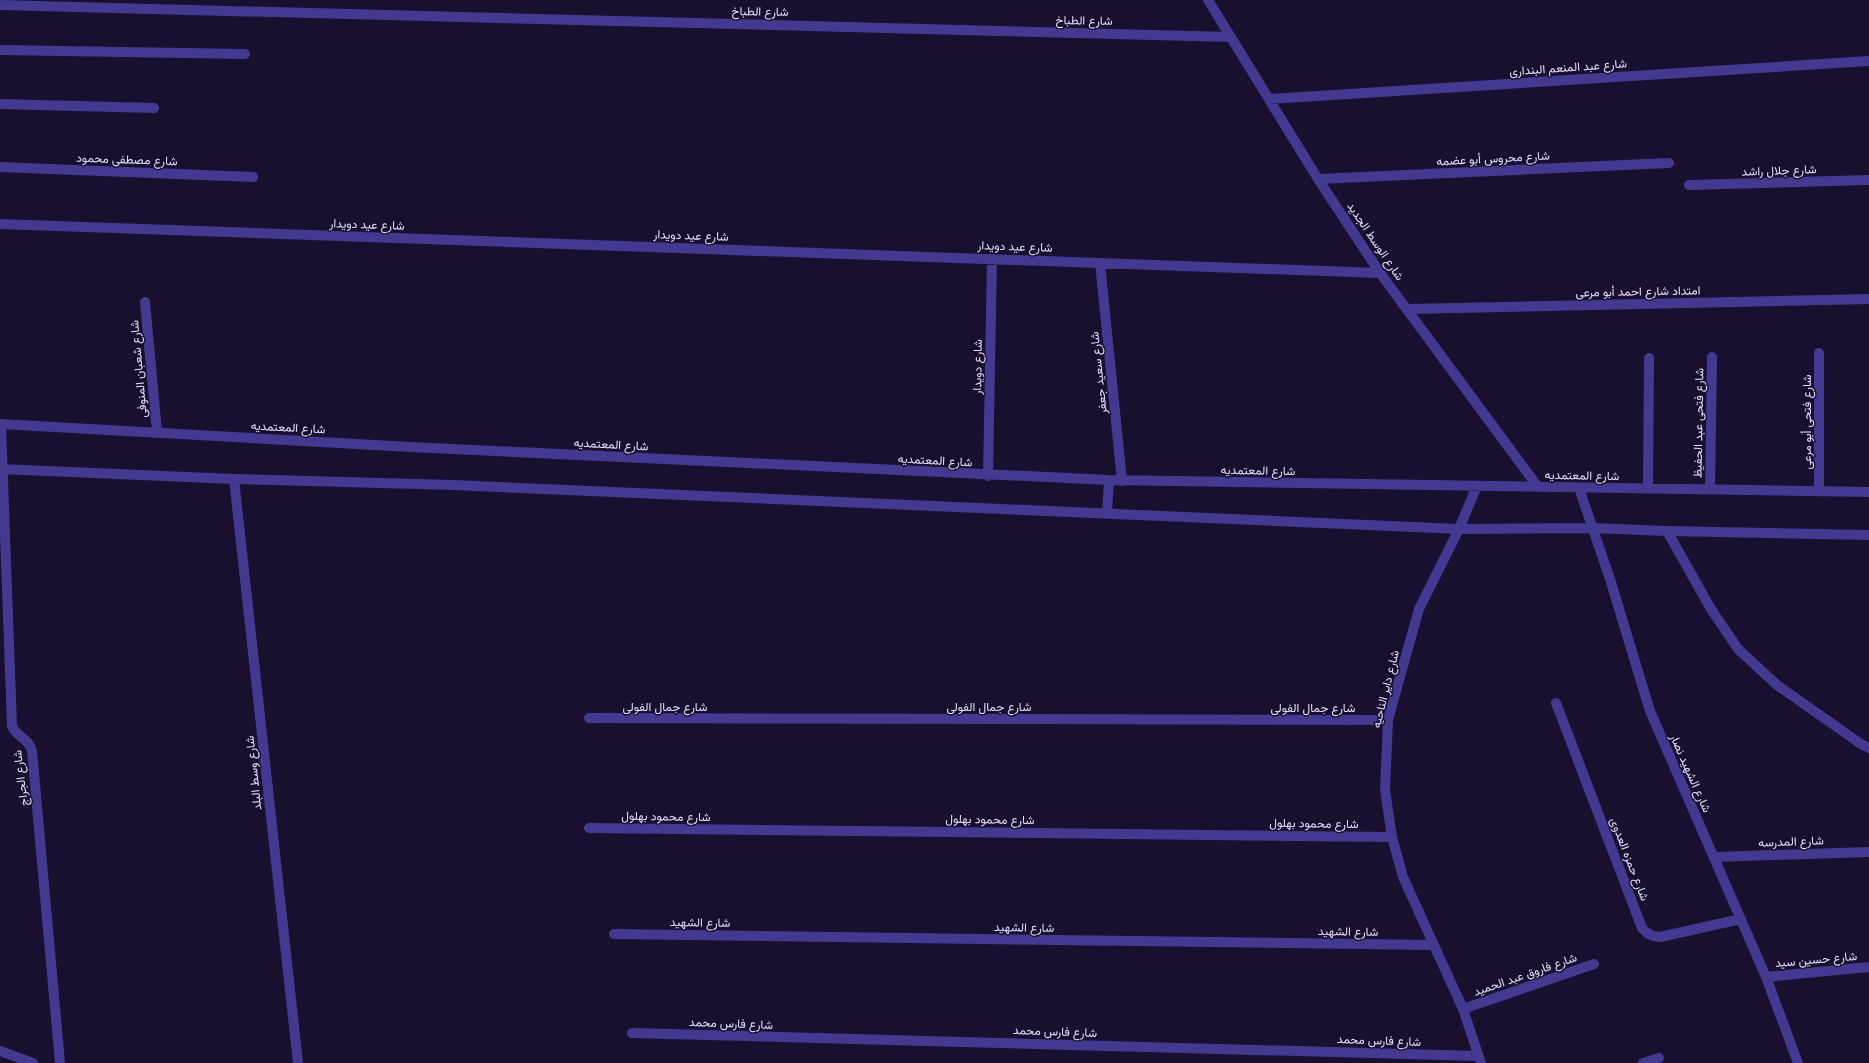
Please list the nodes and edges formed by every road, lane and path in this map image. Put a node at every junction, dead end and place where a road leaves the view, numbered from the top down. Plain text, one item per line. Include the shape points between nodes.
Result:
1 (1208, 0) edge
2 (0, 5) edge
3 (1231, 37) junction
4 (0, 50) edge
5 (244, 54) dead end
6 (1869, 61) edge
7 (1269, 99) junction
8 (0, 104) edge
9 (154, 108) dead end
10 (1668, 163) dead end
11 (0, 167) edge
12 (253, 177) dead end
13 (1318, 179) junction
14 (1869, 180) edge
15 (1689, 185) dead end
16 (0, 224) edge
17 (992, 258) junction
18 (1100, 263) junction
19 (1380, 273) junction
20 (1869, 299) edge
21 (145, 302) dead end
22 (1408, 309) junction
23 (1819, 353) dead end
24 (1712, 357) dead end
25 (1649, 358) dead end
26 (0, 424) edge
27 (157, 432) junction
28 (2, 469) edge
29 (988, 476) junction
30 (234, 479) junction
31 (1109, 480) junction
32 (1122, 481) junction
33 (1478, 486) junction
34 (1538, 487) junction
35 (1579, 488) junction
36 (1648, 489) junction
37 (1710, 489) junction
38 (1818, 491) junction
39 (1869, 492) edge
40 (1107, 513) junction
41 (1593, 528) junction
42 (1459, 529) junction
43 (1667, 531) junction
44 (1869, 535) edge
45 (1556, 703) dead end
46 (589, 718) dead end
47 (1388, 720) junction
48 (1869, 748) edge
49 (589, 828) dead end
50 (1392, 837) junction
51 (1869, 852) edge
52 (1714, 857) junction
53 (1741, 920) junction
54 (614, 934) dead end
55 (1434, 945) junction
56 (1594, 964) dead end
57 (1869, 967) edge
58 (1766, 977) junction
59 (1463, 1009) junction
60 (632, 1033) dead end
61 (0, 1051) edge
62 (1659, 1058) dead end
63 (1479, 1059) edge
64 (32, 1063) edge
65 (60, 1063) edge
66 (298, 1063) edge
67 (1643, 1063) edge
68 (1798, 1063) edge

1 - 3 street, شارع الوسط الجديد
2 - 3 street, شارع الطباخ
3 - 7 street, شارع الوسط الجديد
4 - 5 street
6 - 7 street, شارع عبد المنعم البندارى
7 - 13 street, شارع الوسط الجديد
8 - 9 street
10 - 13 street, شارع محروس أبو عضمه
11 - 12 street, شارع مصطفى محمود
13 - 19 street, شارع الوسط الجديد
14 - 15 street, شارع جلال راشد
16 - 17 street, شارع عيد دويدار
17 - 18 street, شارع عيد دويدار
17 - 29 street, شارع دويدار
18 - 19 street, شارع عيد دويدار
18 - 32 street, شارع سعيد جعفر
19 - 22 street, شارع الوسط الجديد
20 - 22 street, امتداد شارع احمد أبو مرعى
21 - 27 street, شارع شعبان المنوفى
22 - 34 street, شارع الوسط الجديد
23 - 38 street, شارع فتحى أبو مرعى
24 - 37 street, شارع فتحى عبد الحفيظ
25 - 36 street
26 - 27 street, شارع المعتمديه
26 - 28 street, شارع الجراج
27 - 29 street, شارع المعتمديه
28 - 30 street
28 - 65 street, شارع الجراج via 12,726 16,733 29,742 32,750
29 - 31 street, شارع المعتمديه
30 - 40 street via 453,485
30 - 66 street, شارع وسط البلد
31 - 32 street, شارع المعتمديه
31 - 40 street
32 - 33 street, شارع المعتمديه
33 - 34 street, شارع المعتمديه
33 - 42 street, شارع داير الناحيه
34 - 35 street, شارع المعتمديه
35 - 36 street, شارع المعتمديه
35 - 41 street, شارع الشهيد نصار
36 - 37 street, شارع المعتمديه
37 - 38 street, شارع المعتمديه
38 - 39 street, شارع المعتمديه
40 - 42 street
41 - 42 street
41 - 43 street
41 - 52 street, شارع الشهيد نصار via 1650,711
42 - 47 street, شارع داير الناحيه via 1420,609
43 - 44 street
43 - 48 street via 1711,609 1738,649 1778,685
45 - 53 street, شارع حمزه العدوى via 1645,932 1660,937
46 - 47 street, شارع جمال الفولى
47 - 50 street, شارع داير الناحيه via 1385,790
49 - 50 street, شارع محمود بهلول
50 - 55 street, شارع داير الناحيه via 1402,877
51 - 52 street, شارع المدرسه
52 - 53 street, شارع الشهيد نصار
53 - 58 street, شارع الشهيد نصار
54 - 55 street, شارع الشهيد
55 - 59 street, شارع داير الناحيه
56 - 59 street, شارع فاروق عبد الحميد
57 - 58 street, شارع حسين سيد
58 - 68 street, شارع الشهيد نصار
59 - 63 street, شارع داير الناحيه
60 - 63 street, شارع فارس محمد
61 - 64 street
62 - 67 street

